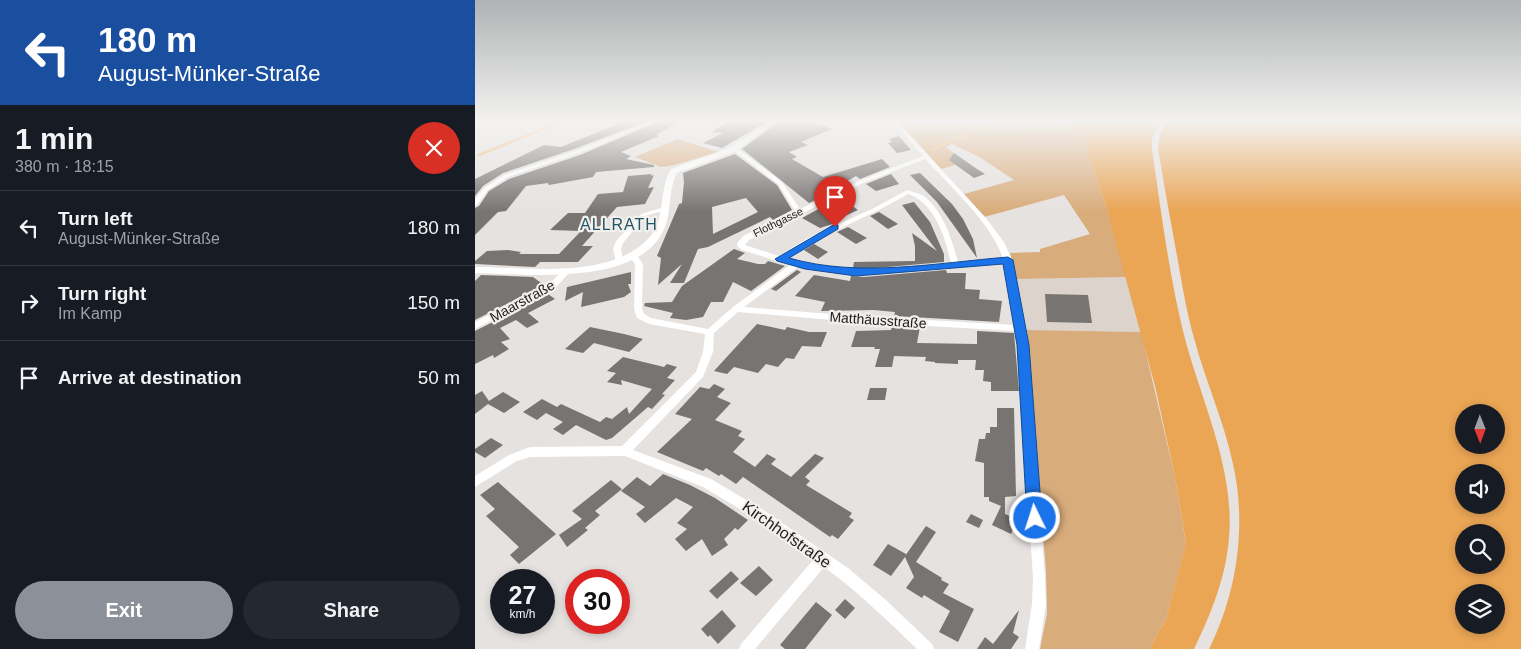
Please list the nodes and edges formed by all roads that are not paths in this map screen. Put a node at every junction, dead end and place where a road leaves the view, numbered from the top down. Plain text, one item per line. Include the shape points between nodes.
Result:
1 (578, 151) edge
2 (725, 151) edge
3 (738, 151) edge
4 (923, 151) edge
5 (927, 156) junction
6 (475, 204) edge
7 (664, 209) junction
8 (799, 212) junction
9 (632, 255) junction
10 (780, 259) junction
11 (1008, 260) junction
12 (619, 261) junction
13 (796, 264) junction
14 (955, 265) junction
15 (475, 270) edge
16 (566, 272) junction
17 (736, 308) junction
18 (475, 326) edge
19 (1021, 328) junction
20 (710, 332) junction
21 (625, 451) junction
22 (475, 482) edge
23 (823, 558) junction
24 (746, 649) edge
25 (927, 649) edge
26 (1032, 649) edge

1 - 6 street via 506,176 486,189
2 - 7 street via 672,174
3 - 8 street via 780,183
4 - 5 street
5 - 8 street, Flothgasse via 861,182
5 - 11 street via 991,228
7 - 9 street via 656,237
7 - 12 street via 643,215 619,242
8 - 10 street, Flothgasse via 741,242 743,248
9 - 12 street
9 - 20 street via 639,264 640,316 649,321
10 - 13 street, Flothgasse
10 - 14 street via 835,227 907,192 922,198 941,225 951,245
11 - 14 street, Flothgasse
11 - 19 street
12 - 16 street
13 - 14 street, Flothgasse via 856,273
13 - 17 street
15 - 16 street
16 - 18 street, Maarstraße via 552,286
17 - 19 street, Matthäusstraße via 856,319
17 - 20 street
19 - 26 street via 1040,584
20 - 21 street via 708,352 700,374
21 - 22 street via 530,452 513,458
21 - 23 street, Kirchhofstraße via 694,477 730,495
23 - 24 street
23 - 25 street, Kirchhofstraße

